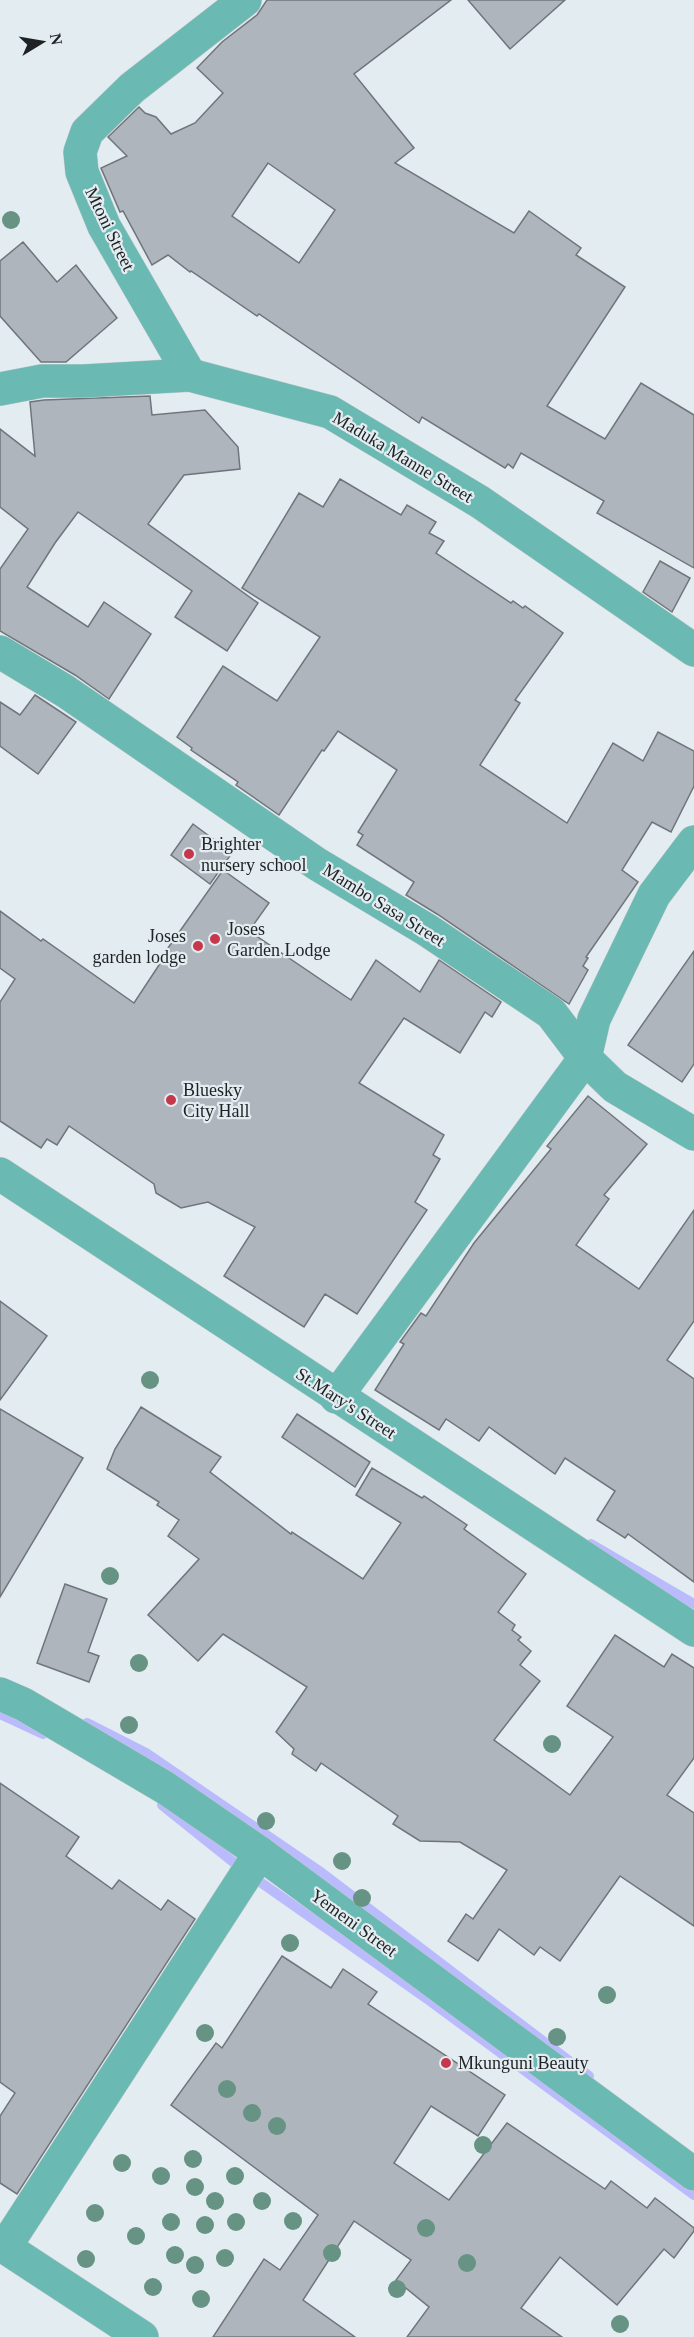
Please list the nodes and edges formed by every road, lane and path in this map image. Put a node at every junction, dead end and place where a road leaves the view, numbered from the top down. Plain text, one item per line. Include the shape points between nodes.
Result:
1 (245, 0) edge
2 (189, 375) junction
3 (0, 389) edge
4 (694, 651) edge
5 (0, 652) edge
6 (694, 842) edge
7 (585, 1058) junction
8 (694, 1134) edge
9 (0, 1174) edge
10 (336, 1397) junction
11 (694, 1630) edge
12 (0, 1694) edge
13 (260, 1853) junction
14 (694, 2174) edge
15 (2, 2246) edge
16 (142, 2337) edge

1 - 2 street, Mtoni Street via 132,88 87,132 80,152 82,172 104,226
2 - 3 street, Maduka Manne Street via 42,381
2 - 4 street, Maduka Manne Street via 330,412 480,502
5 - 7 street, Mambo Sasa Street via 65,691 317,864 551,1013
6 - 7 street via 654,895 594,1019
7 - 8 street, Mambo Sasa Street via 615,1087
7 - 10 street
9 - 10 street, St.Mary's Street
10 - 11 street, St.Mary's Street
12 - 13 street, Yemeni Street via 164,1787
13 - 14 street, Yemeni Street
13 - 15 street
15 - 16 street

